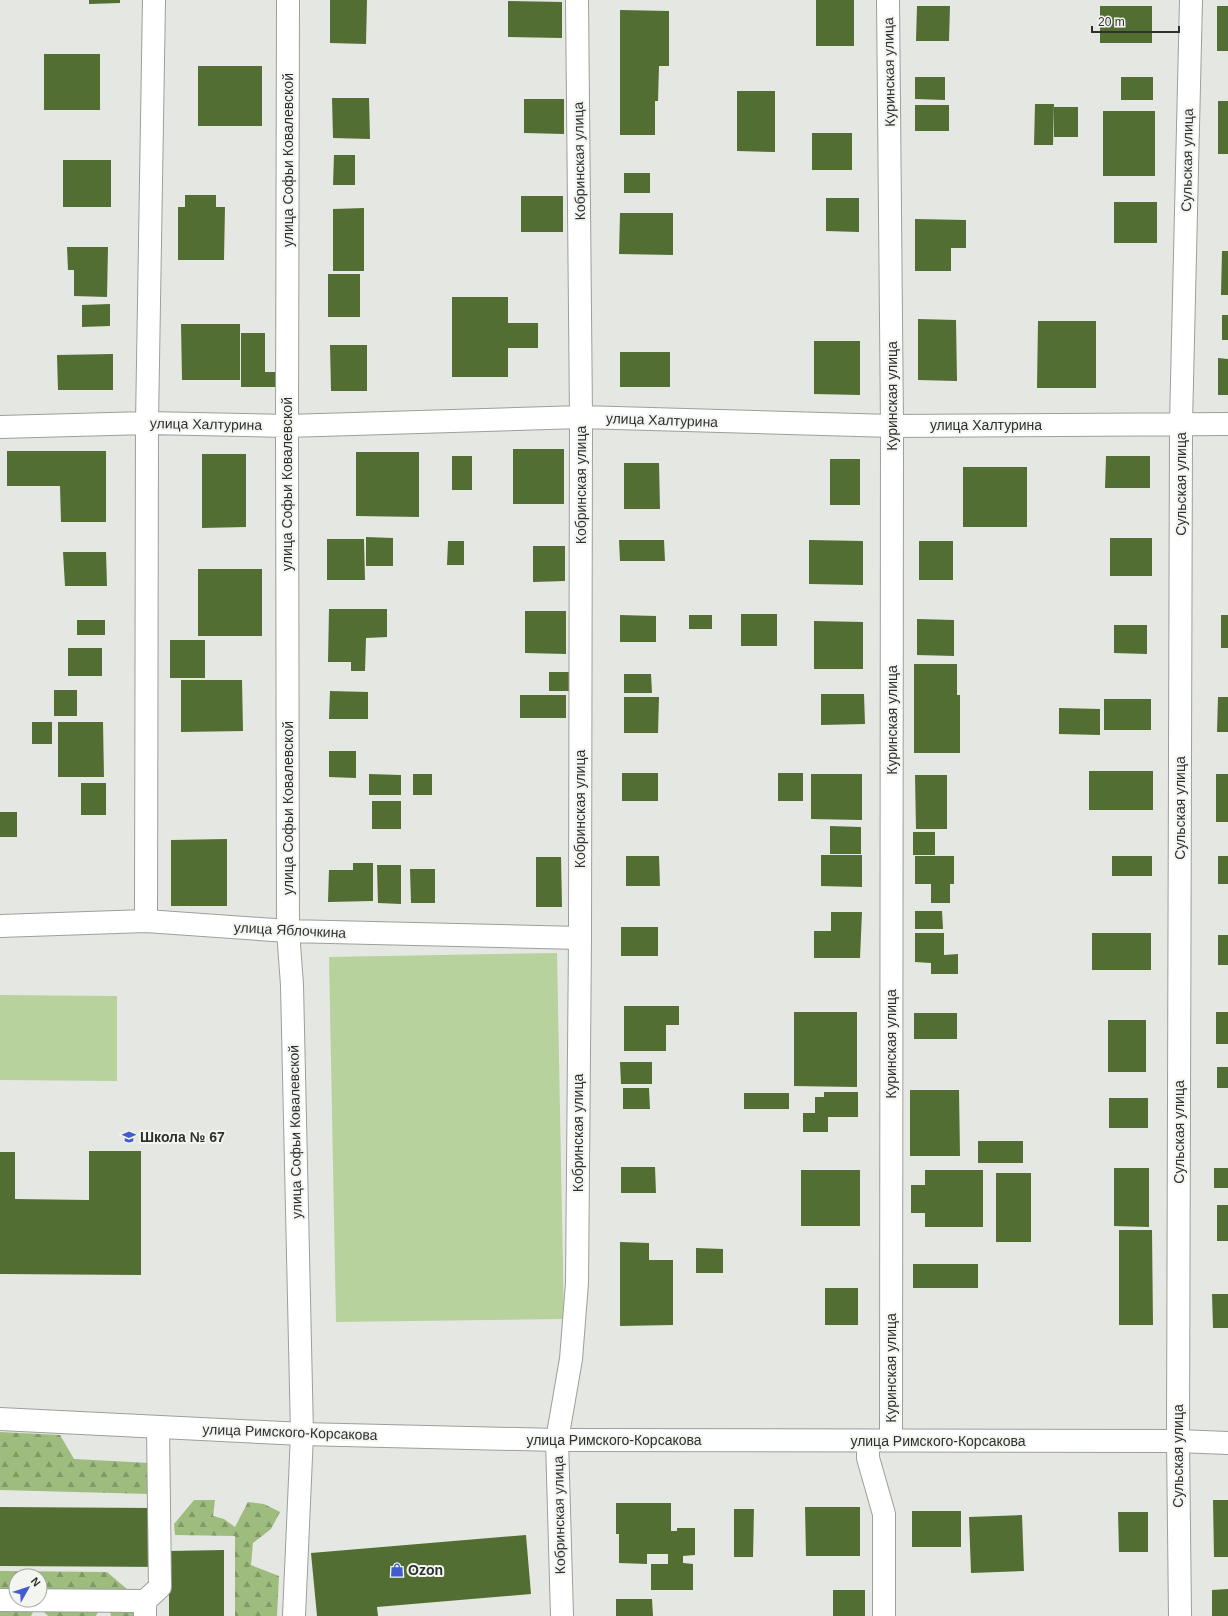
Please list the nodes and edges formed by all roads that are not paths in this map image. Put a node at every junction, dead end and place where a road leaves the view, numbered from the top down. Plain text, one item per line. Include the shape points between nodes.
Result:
1 (154, 0) edge
2 (288, 0) edge
3 (577, 0) edge
4 (888, 0) edge
5 (1191, 0) edge
6 (581, 417) junction
7 (147, 423) junction
8 (1181, 424) junction
9 (1228, 424) edge
10 (287, 426) junction
11 (892, 426) junction
12 (0, 427) edge
13 (146, 921) junction
14 (0, 926) edge
15 (288, 931) junction
16 (580, 938) junction
17 (0, 1419) edge
18 (158, 1427) junction
19 (302, 1434) junction
20 (557, 1440) junction
21 (868, 1440) junction
22 (891, 1440) junction
23 (1178, 1441) junction
24 (1228, 1443) edge
25 (0, 1600) edge
26 (145, 1608) edge
27 (558, 1615) edge
28 (294, 1616) edge
29 (884, 1616) edge
30 (1180, 1616) edge

1 - 7 street
2 - 10 street, улица Софьи Ковалевской
3 - 6 street, Кобринская улица
4 - 11 street, Куринская улица
5 - 8 street, Сульская улица
6 - 10 street, улица Халтурина
6 - 11 street, улица Халтурина
6 - 16 street, Кобринская улица
7 - 10 street, улица Халтурина
7 - 12 street, улица Халтурина
7 - 13 street
8 - 9 street, улица Халтурина
8 - 11 street, улица Халтурина
8 - 23 street, Сульская улица
10 - 15 street, улица Софьи Ковалевской
11 - 22 street, Куринская улица
13 - 14 street, улица Яблочкина
13 - 15 street, улица Яблочкина
15 - 16 street, улица Яблочкина
15 - 19 street, улица Софьи Ковалевской via 292,985
16 - 20 street, Кобринская улица via 577,1283 571,1359
17 - 18 street, улица Римского-Корсакова
18 - 19 street, улица Римского-Корсакова
18 - 26 street via 160,1587
19 - 20 street, улица Римского-Корсакова
19 - 28 street, улица Софьи Ковалевской
20 - 21 street, улица Римского-Корсакова
20 - 27 street, Кобринская улица
21 - 22 street, улица Римского-Корсакова
21 - 29 street via 868,1458 884,1514
22 - 23 street, улица Римского-Корсакова
23 - 24 street, улица Римского-Корсакова
23 - 30 street, Сульская улица
25 - 26 street

